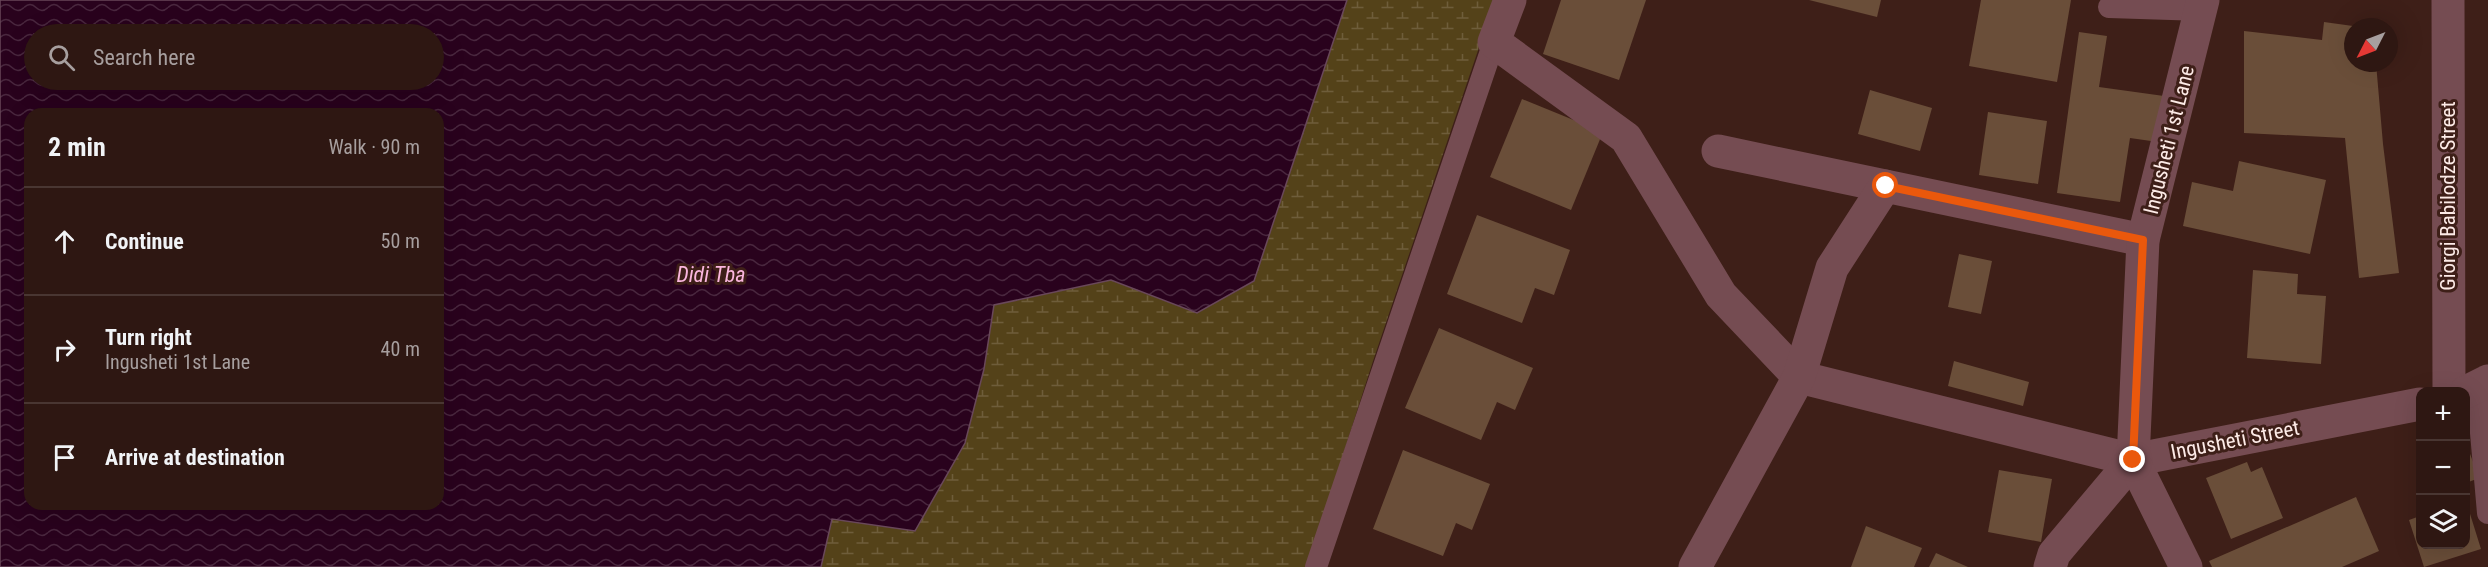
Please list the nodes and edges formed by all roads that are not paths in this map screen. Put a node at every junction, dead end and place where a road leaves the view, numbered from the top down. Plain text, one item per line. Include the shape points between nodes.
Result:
1 (1509, 0) edge
2 (2448, 0) edge
3 (2202, 5) edge
4 (2109, 7) dead end
5 (1494, 42) junction
6 (1718, 151) dead end
7 (1886, 186) junction
8 (2143, 240) junction
9 (1799, 377) junction
10 (2470, 387) edge
11 (2470, 388) edge
12 (2416, 406) edge
13 (2133, 460) junction
14 (2488, 513) edge
15 (1316, 567) edge
16 (1695, 567) edge
17 (2050, 567) edge
18 (2186, 567) edge

1 - 5 street
2 - 10 street, Giorgi Babilodze Street
3 - 4 lane
3 - 8 street, Ingusheti 1st Lane
5 - 9 street via 1626,138 1721,295
5 - 15 lane
6 - 7 street
7 - 8 street
7 - 9 street via 1832,268
8 - 13 street, Ingusheti 1st Lane
9 - 13 street
9 - 16 street
11 - 14 lane
12 - 13 street, Ingusheti Street
13 - 17 street via 2054,554
13 - 18 street

